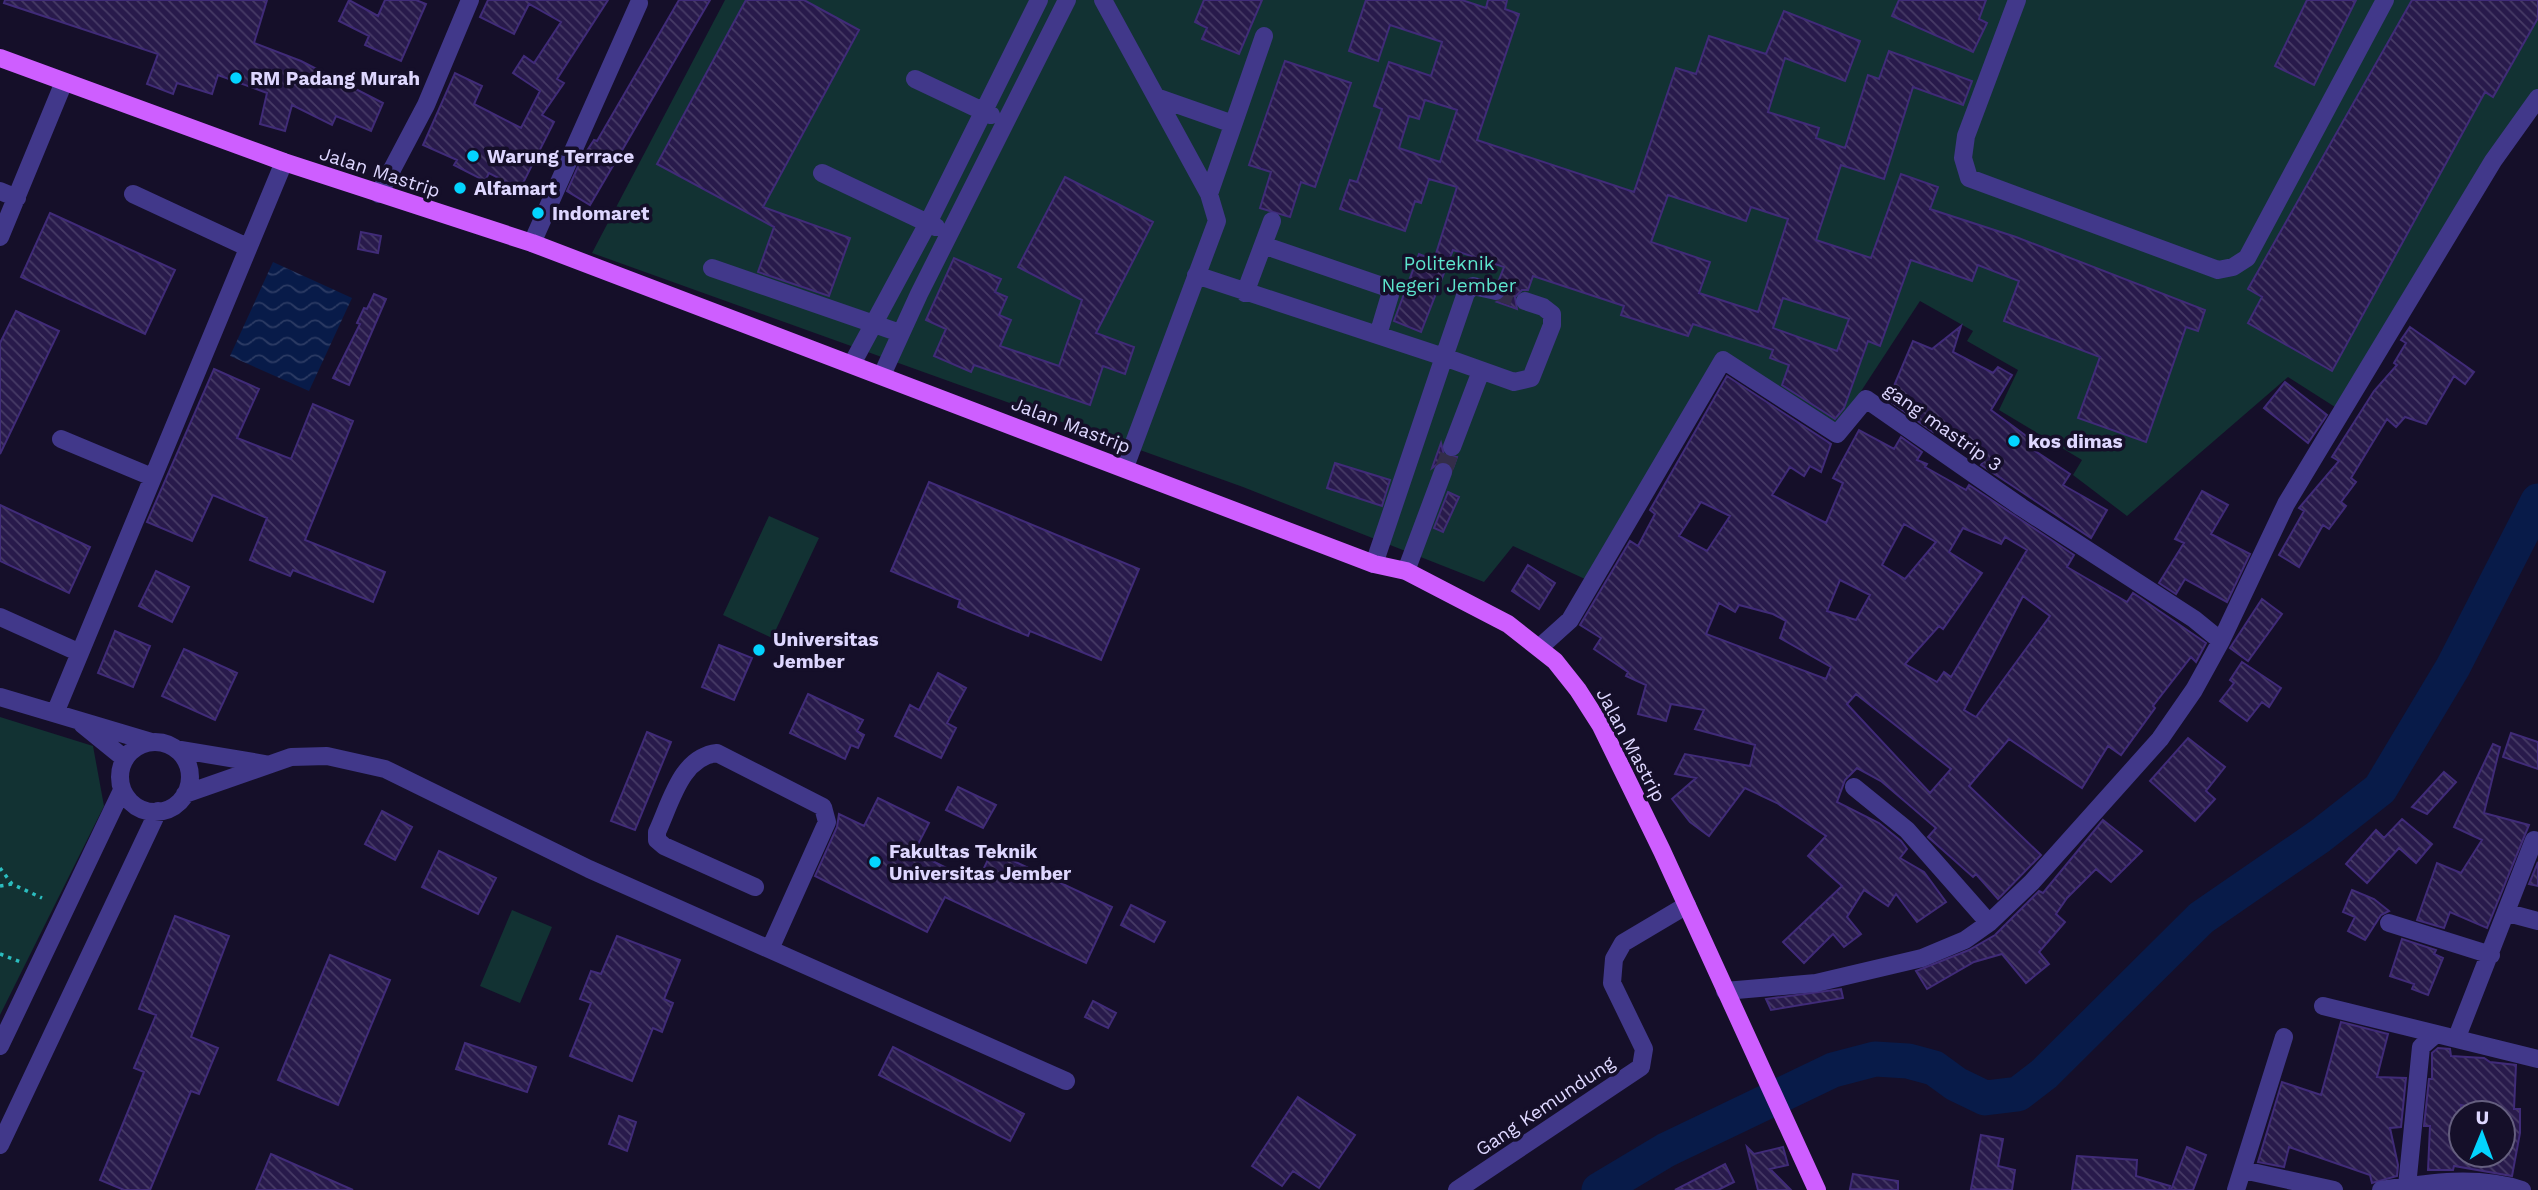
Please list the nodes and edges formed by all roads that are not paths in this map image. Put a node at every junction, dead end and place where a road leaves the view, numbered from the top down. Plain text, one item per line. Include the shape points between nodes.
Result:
1 (470, 0) edge
2 (1039, 0) edge
3 (1067, 0) edge
4 (1103, 0) edge
5 (2017, 0) edge
6 (2385, 0) edge
7 (639, 3) dead end
8 (1264, 36) dead end
9 (0, 58) edge
10 (915, 79) dead end
11 (64, 82) junction
12 (1156, 97) junction
13 (2538, 98) edge
14 (983, 111) junction
15 (1005, 122) junction
16 (1233, 124) junction
17 (284, 162) junction
18 (822, 173) dead end
19 (0, 191) edge
20 (133, 194) dead end
21 (380, 194) junction
22 (1209, 194) junction
23 (17, 198) junction
24 (1272, 221) dead end
25 (928, 223) junction
26 (949, 233) junction
27 (0, 237) edge
28 (531, 243) junction
29 (1263, 244) junction
30 (247, 247) junction
31 (712, 268) dead end
32 (1196, 275) junction
33 (1496, 291) tunnel mouth
34 (1245, 293) junction
35 (1525, 301) tunnel mouth
36 (873, 323) junction
37 (900, 333) junction
38 (1378, 335) junction
39 (1444, 358) junction
40 (852, 364) junction
41 (1481, 371) junction
42 (882, 376) junction
43 (61, 439) dead end
44 (1452, 447) tunnel mouth
45 (1125, 467) junction
46 (1443, 472) tunnel mouth
47 (152, 477) junction
48 (1374, 564) junction
49 (1406, 571) junction
50 (0, 617) edge
51 (2221, 641) junction
52 (1540, 647) junction
53 (78, 652) junction
54 (0, 697) edge
55 (55, 713) junction
56 (74, 718) junction
57 (151, 742) junction
58 (176, 749) junction
59 (125, 759) junction
60 (270, 765) junction
61 (1854, 787) dead end
62 (122, 789) junction
63 (186, 794) junction
64 (158, 811) junction
65 (2534, 840) dead end
66 (755, 887) dead end
67 (1687, 905) junction
68 (2508, 913) junction
69 (2538, 921) edge
70 (1989, 923) junction
71 (2389, 923) dead end
72 (770, 949) junction
73 (2491, 955) junction
74 (1725, 991) junction
75 (2323, 1006) dead end
76 (2436, 1034) junction
77 (2284, 1037) dead end
78 (2457, 1037) junction
79 (0, 1046) edge
80 (2538, 1059) edge
81 (1066, 1081) dead end
82 (0, 1145) edge
83 (2243, 1170) junction
84 (2407, 1186) junction
85 (1457, 1190) edge
86 (1817, 1190) edge
87 (2236, 1190) edge
88 (2334, 1190) edge
89 (2381, 1190) edge
90 (2522, 1190) edge

1 - 21 street via 426,105
2 - 14 street
3 - 15 street
4 - 12 street
5 - 6 street via 1966,136 1964,158 1969,178 2218,270 2247,258
7 - 28 street
8 - 16 street
9 - 11 main road, Jalan Mastrip
10 - 14 street
11 - 17 main road, Jalan Mastrip
11 - 23 street
12 - 16 street
12 - 22 street
13 - 51 street via 2493,160 2286,504
14 - 15 street
14 - 25 street
15 - 26 street
16 - 22 street
17 - 21 main road, Jalan Mastrip
17 - 30 street
18 - 25 street
19 - 23 street
20 - 30 street
21 - 28 main road, Jalan Mastrip
22 - 32 street via 1217,221
23 - 27 street
24 - 29 street
25 - 26 street
25 - 36 street
26 - 37 street
28 - 40 main road, Jalan Mastrip
29 - 34 street
29 - 38 street via 1388,288
30 - 47 street
31 - 36 street
32 - 34 street
32 - 45 street
33 - 39 street via 1473,286 1466,293
34 - 38 street
35 - 41 street via 1552,314 1531,378 1514,382
36 - 37 street
36 - 40 street
37 - 42 street
38 - 39 street
39 - 41 street
39 - 48 street
40 - 42 main road, Jalan Mastrip
41 - 44 street
42 - 45 main road, Jalan Mastrip
43 - 47 street
45 - 48 main road, Jalan Mastrip
46 - 49 street
47 - 53 street
48 - 49 main road, Jalan Mastrip
49 - 52 main road, Jalan Mastrip via 1485,611
50 - 53 street
51 - 52 street, gang mastrip 3 via 1866,399 1837,434 1723,360 1570,620
51 - 70 street via 2160,739 2032,882
52 - 67 main road, Jalan Mastrip via 1601,726
53 - 55 street
54 - 55 street
55 - 56 street
56 - 57 street
56 - 59 street
57 - 58 street
57 - 59 street
58 - 60 street
58 - 63 street via 186,761 190,778
59 - 62 street
60 - 63 street
60 - 72 street via 327,755 385,769 589,869
61 - 70 street via 1907,830
62 - 64 street via 136,806
62 - 79 street
63 - 64 street via 174,806
64 - 82 street
65 - 68 street
66 - 72 street via 657,840 687,768 702,755 717,753 823,807 828,822
67 - 74 main road, Jalan Mastrip
67 - 85 street, Gang Kemundung via 1623,943 1614,959 1612,983 1644,1049 1641,1067
68 - 69 street
68 - 73 street
70 - 74 street via 1965,940 1895,966 1816,983
71 - 73 street
72 - 81 street
73 - 78 street
74 - 86 main road, Jalan Mastrip
75 - 76 street
76 - 78 street
76 - 84 street via 2421,1046
77 - 83 street
78 - 80 street
83 - 87 street
83 - 88 street
84 - 89 street
84 - 90 street via 2480,1182

